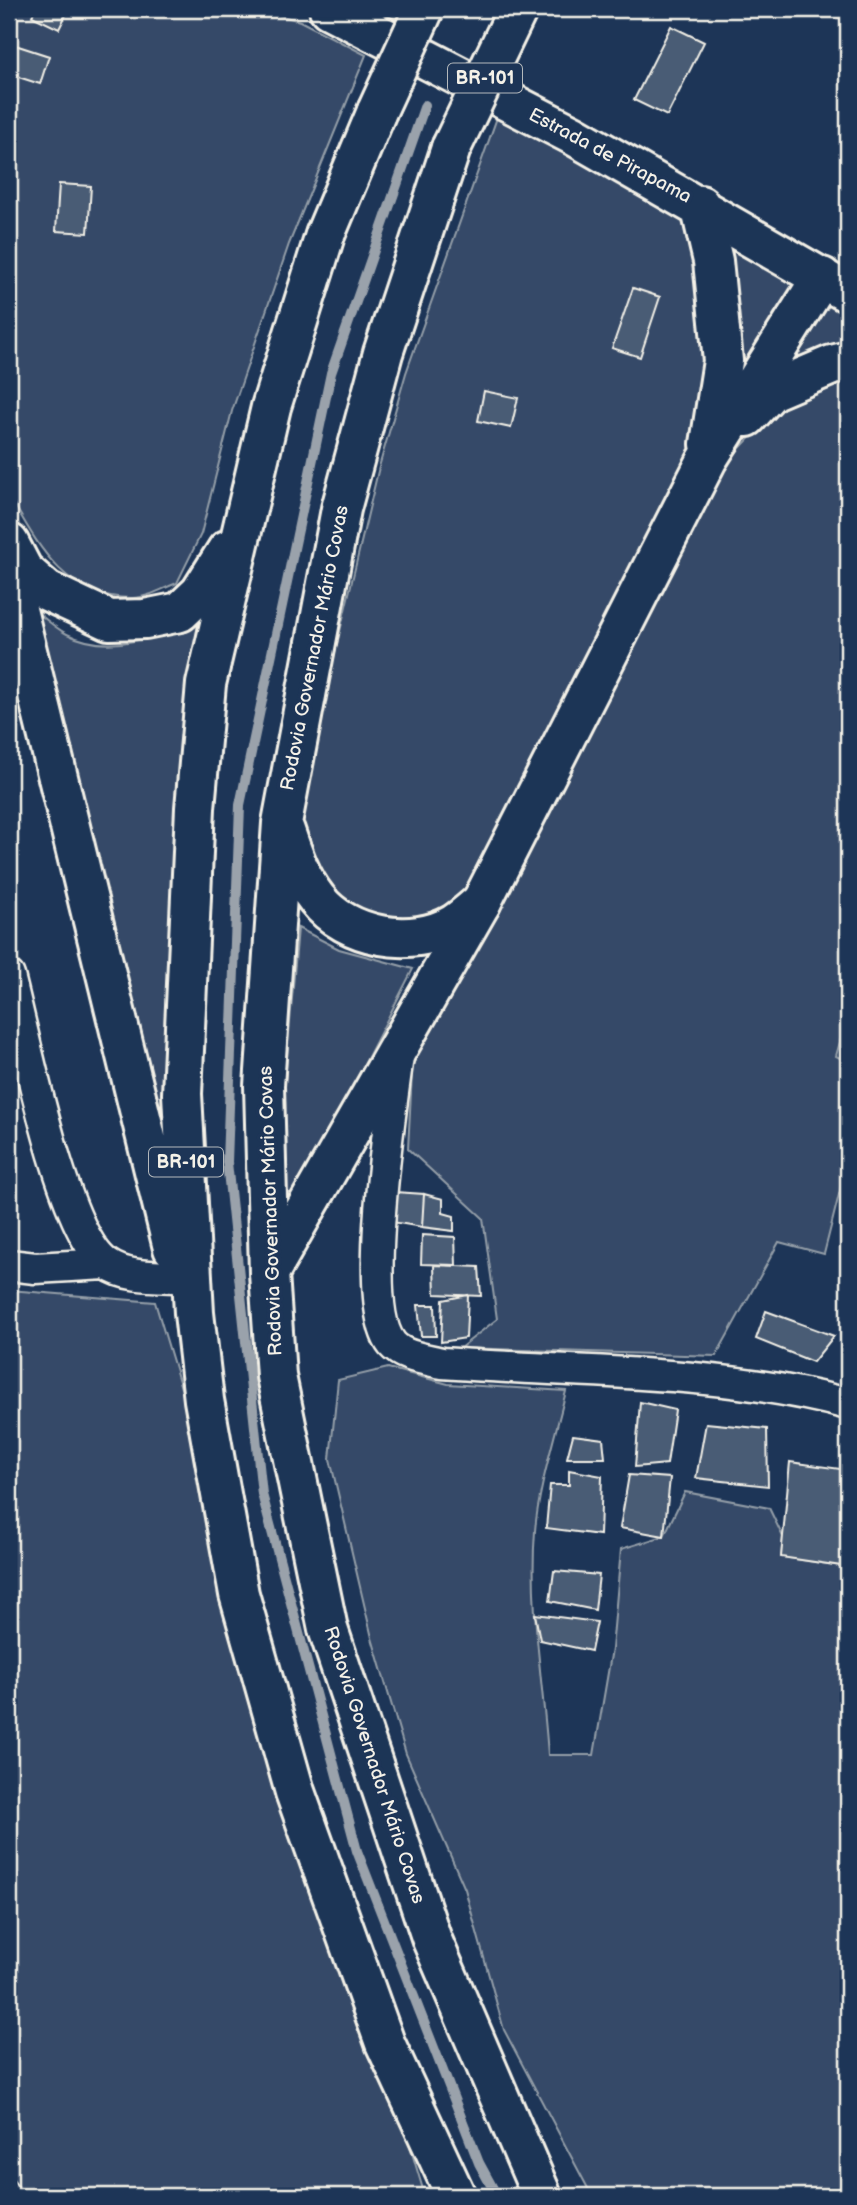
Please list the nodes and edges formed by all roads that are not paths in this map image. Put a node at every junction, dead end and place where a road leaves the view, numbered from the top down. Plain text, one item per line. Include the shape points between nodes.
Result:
1 (329, 9) edge
2 (424, 9) edge
3 (518, 9) edge
4 (700, 205) junction
5 (835, 285) edge
6 (848, 361) edge
7 (707, 460) junction
8 (241, 528) junction
9 (9, 543) edge
10 (9, 578) edge
11 (282, 823) junction
12 (481, 903) junction
13 (9, 976) edge
14 (399, 1049) junction
15 (106, 1264) junction
16 (9, 1265) edge
17 (269, 1273) junction
18 (180, 1277) junction
19 (194, 1313) junction
20 (848, 1404) edge
21 (456, 2196) edge
22 (542, 2196) edge

1 - 4 main road, Estrada de Pirapama
2 - 8 main road, BR-101, bridge via 325,235 271,407
3 - 11 main road, Rodovia Governador Mário Covas / BR-101, bridge via 451,148 383,353 341,509
4 - 5 main road, Estrada de Pirapama
4 - 7 main road via 712,261 723,361
5 - 7 main road
6 - 7 main road via 771,391
7 - 12 main road
8 - 9 main road via 200,593 180,611 145,619 109,620 47,591 23,570
8 - 19 main road, BR-101 via 206,684 195,808 182,1094
10 - 18 main road
11 - 12 main road via 298,869 318,901 346,924 380,936 417,936 452,925
11 - 17 main road, Rodovia Governador Mário Covas / BR-101 via 264,1086
12 - 14 main road
13 - 15 street via 54,1158 74,1214
14 - 17 main road
14 - 20 street via 382,1179 380,1271 380,1313 394,1347 442,1363 702,1379 791,1389
15 - 16 street
15 - 18 street via 138,1275
17 - 22 main road, Rodovia Governador Mário Covas / BR-101 via 276,1376 328,1629 432,1940
18 - 19 main road
19 - 21 main road, BR-101 via 204,1400 239,1594 295,1792 384,2043

